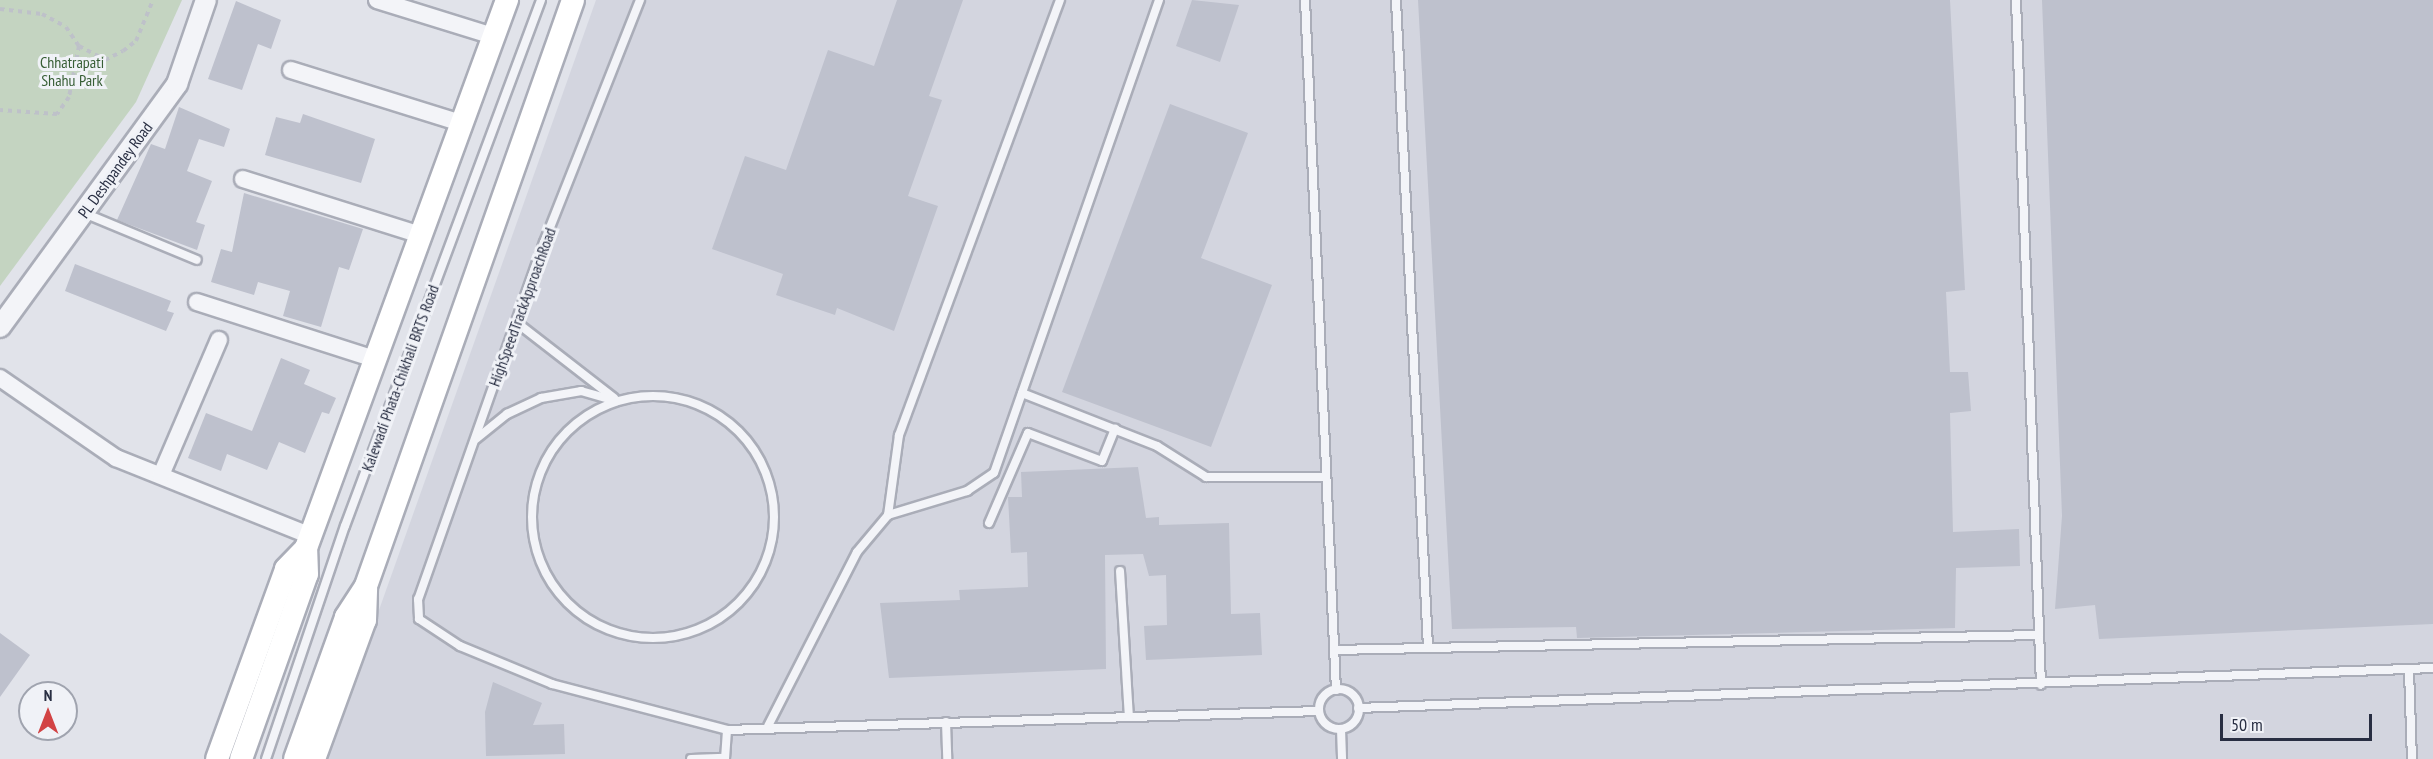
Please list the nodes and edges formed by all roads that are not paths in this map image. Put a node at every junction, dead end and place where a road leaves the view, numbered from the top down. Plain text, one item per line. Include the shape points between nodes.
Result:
1 (206, 0) edge
2 (377, 0) edge
3 (507, 0) edge
4 (541, 0) edge
5 (573, 0) edge
6 (640, 0) edge
7 (1060, 0) edge
8 (1159, 0) edge
9 (1305, 0) edge
10 (1396, 0) edge
11 (2016, 0) edge
12 (494, 36) junction
13 (291, 70) dead end
14 (461, 123) junction
15 (243, 179) dead end
16 (83, 213) junction
17 (421, 235) junction
18 (197, 260) dead end
19 (196, 302) dead end
20 (516, 322) junction
21 (0, 327) edge
22 (219, 340) dead end
23 (375, 359) junction
24 (0, 378) edge
25 (1022, 393) junction
26 (617, 401) junction
27 (1115, 429) junction
28 (474, 440) junction
29 (161, 475) junction
30 (1326, 477) junction
31 (888, 515) junction
32 (989, 523) dead end
33 (308, 542) junction
34 (1120, 571) dead end
35 (366, 586) junction
36 (2039, 635) junction
37 (1428, 648) junction
38 (1334, 650) junction
39 (2433, 668) edge
40 (2409, 669) junction
41 (2041, 685) junction
42 (1336, 690) junction
43 (1358, 708) junction
44 (1319, 711) junction
45 (1128, 717) junction
46 (946, 722) junction
47 (768, 726) junction
48 (1341, 729) junction
49 (727, 730) junction
50 (725, 758) edge
51 (217, 759) edge
52 (242, 759) edge
53 (266, 759) edge
54 (295, 759) edge
55 (314, 759) edge
56 (691, 759) edge
57 (947, 759) edge
58 (1342, 759) edge
59 (2412, 759) edge

1 - 16 street, PL Deshpandey Road via 177,84
2 - 12 street
3 - 12 main road
4 - 53 lane, Kalewadi Phata-Chikhali BRTS Road via 345,526
5 - 35 main road
6 - 20 lane, HighSpeedTrackApproachRoad
7 - 31 lane via 899,435
8 - 25 lane
9 - 30 lane
10 - 37 lane
11 - 36 lane
12 - 14 main road
13 - 14 street
14 - 17 main road
15 - 17 street
16 - 18 lane
16 - 21 street, PL Deshpandey Road
17 - 23 main road
19 - 23 street
20 - 26 lane
20 - 28 lane, HighSpeedTrackApproachRoad
22 - 29 street
23 - 33 main road
24 - 29 street via 116,458
25 - 27 lane
25 - 31 lane via 994,473 967,491
26 - 26 lane via 580,419 552,448 535,486 533,537 541,567 564,600 597,625 636,638 677,636 714,622 745,598 775,527 772,488 750,445 731,423 696,403 658,395
26 - 28 lane via 581,391 541,398 507,414
27 - 30 lane via 1157,446 1206,477
27 - 32 lane via 1102,461 1028,434
28 - 49 lane, HighSpeedTrackApproachRoad via 418,599 419,619 460,646 552,684
29 - 33 street
30 - 38 lane
31 - 47 lane via 857,552
33 - 51 main road via 286,569
33 - 52 main road via 307,574
34 - 45 lane
35 - 54 main road via 346,617
35 - 55 main road via 365,620
36 - 37 lane
36 - 41 lane
37 - 38 lane
38 - 42 lane
39 - 40 lane
40 - 41 lane
40 - 59 lane
41 - 43 lane
42 - 43 lane via 1350,693
42 - 44 lane via 1321,699
43 - 48 lane via 1353,723
44 - 45 lane
44 - 48 lane via 1324,723
45 - 46 lane
46 - 47 lane
46 - 57 lane
47 - 49 lane
48 - 58 lane
49 - 50 lane
50 - 56 lane

